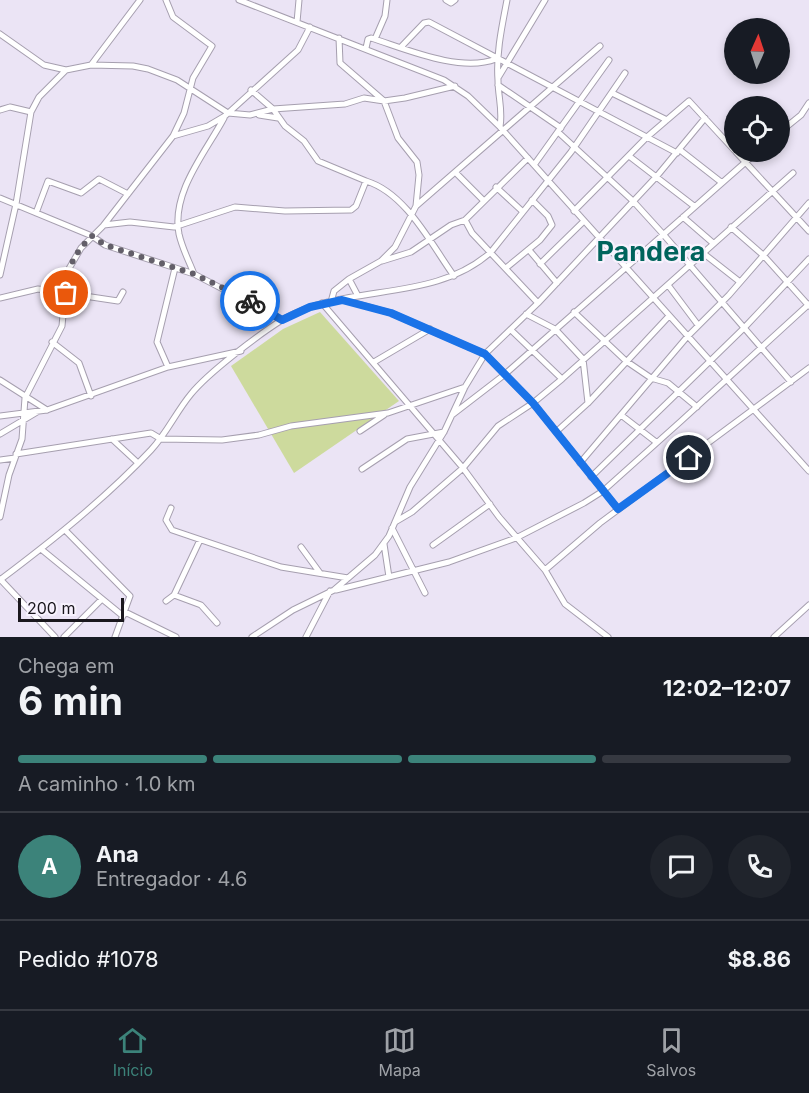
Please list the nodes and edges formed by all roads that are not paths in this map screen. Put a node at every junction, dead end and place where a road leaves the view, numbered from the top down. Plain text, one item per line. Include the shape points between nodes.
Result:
1 (141, 0) edge
2 (166, 0) edge
3 (239, 0) edge
4 (299, 0) edge
5 (387, 0) edge
6 (446, 0) edge
7 (455, 0) edge
8 (507, 0) edge
9 (546, 0) edge
10 (297, 22) junction
11 (310, 27) junction
12 (0, 34) edge
13 (339, 38) junction
14 (375, 39) junction
15 (600, 46) dead end
16 (401, 47) junction
17 (366, 48) junction
18 (497, 59) junction
19 (609, 60) dead end
20 (508, 62) junction
21 (91, 65) junction
22 (66, 70) junction
23 (625, 73) dead end
24 (498, 82) junction
25 (455, 86) junction
26 (555, 87) junction
27 (190, 88) junction
28 (251, 90) junction
29 (612, 93) junction
30 (580, 100) junction
31 (384, 101) junction
32 (809, 103) edge
33 (531, 107) junction
34 (273, 109) junction
35 (0, 110) edge
36 (599, 110) junction
37 (31, 112) junction
38 (227, 115) junction
39 (258, 115) junction
40 (278, 118) junction
41 (705, 118) junction
42 (667, 120) junction
43 (790, 124) edge
44 (502, 129) junction
45 (559, 130) junction
46 (173, 136) junction
47 (647, 137) junction
48 (724, 139) edge
49 (575, 146) junction
50 (678, 151) junction
51 (629, 156) junction
52 (528, 158) junction
53 (745, 162) joint
54 (534, 165) junction
55 (455, 172) junction
56 (793, 172) dead end
57 (657, 176) junction
58 (606, 177) junction
59 (546, 179) junction
60 (366, 181) junction
61 (721, 182) junction
62 (496, 188) junction
63 (773, 189) junction
64 (128, 194) junction
65 (0, 198) edge
66 (483, 200) junction
67 (532, 201) junction
68 (633, 201) junction
69 (809, 203) edge
70 (16, 204) junction
71 (416, 206) junction
72 (694, 206) junction
73 (522, 211) junction
74 (574, 211) junction
75 (36, 213) junction
76 (412, 215) junction
77 (796, 216) junction
78 (683, 217) junction
79 (465, 220) junction
80 (584, 221) junction
81 (103, 226) junction
82 (178, 226) junction
83 (731, 227) junction
84 (809, 231) edge
85 (663, 234) junction
86 (92, 236) junction
87 (599, 238) junction
88 (428, 242) junction
89 (713, 243) junction
90 (529, 250) junction
91 (490, 252) junction
92 (703, 253) junction
93 (763, 255) junction
94 (809, 259) edge
95 (381, 261) junction
96 (540, 264) junction
97 (690, 265) junction
98 (626, 267) junction
99 (175, 268) junction
100 (506, 268) junction
101 (67, 272) junction
102 (194, 274) junction
103 (0, 275) edge
104 (454, 276) junction
105 (349, 279) junction
106 (786, 281) junction
107 (740, 282) junction
108 (557, 283) junction
109 (668, 285) junction
110 (43, 290) junction
111 (123, 292) dead end
112 (66, 293) junction
113 (358, 296) junction
114 (652, 296) junction
115 (0, 298) edge
116 (342, 300) junction
117 (331, 302) junction
118 (721, 302) junction
119 (322, 303) junction
120 (538, 303) junction
121 (808, 305) edge
122 (574, 312) junction
123 (526, 314) junction
124 (669, 316) junction
125 (282, 320) junction
126 (698, 325) junction
127 (744, 328) junction
128 (430, 329) junction
129 (555, 329) junction
130 (511, 330) junction
131 (687, 337) junction
132 (602, 341) junction
133 (52, 342) junction
134 (763, 348) junction
135 (532, 349) junction
136 (243, 350) junction
137 (485, 354) junction
138 (583, 359) junction
139 (709, 360) junction
140 (626, 361) junction
141 (374, 362) junction
142 (168, 367) junction
143 (809, 368) edge
144 (504, 375) junction
145 (651, 378) junction
146 (562, 379) junction
147 (0, 380) edge
148 (727, 380) junction
149 (791, 382) junction
150 (465, 387) junction
151 (678, 390) junction
152 (91, 396) junction
153 (25, 398) junction
154 (533, 403) junction
155 (588, 403) junction
156 (409, 405) junction
157 (697, 407) junction
158 (47, 410) junction
159 (754, 410) junction
160 (39, 411) junction
161 (23, 413) junction
162 (388, 413) junction
163 (621, 415) junction
164 (0, 416) edge
165 (451, 416) junction
166 (23, 422) junction
167 (639, 428) junction
168 (360, 431) dead end
169 (444, 432) junction
170 (556, 432) junction
171 (0, 434) edge
172 (432, 434) junction
173 (112, 439) junction
174 (161, 440) junction
175 (438, 442) junction
176 (656, 442) junction
177 (15, 456) junction
178 (0, 460) edge
179 (138, 463) junction
180 (580, 463) junction
181 (463, 468) junction
182 (362, 469) dead end
183 (809, 471) edge
184 (591, 477) junction
185 (603, 491) junction
186 (490, 504) junction
187 (171, 508) dead end
188 (618, 509) junction
189 (0, 517) edge
190 (393, 525) junction
191 (65, 530) junction
192 (516, 538) junction
193 (200, 540) junction
194 (384, 544) junction
195 (433, 545) dead end
196 (301, 547) dead end
197 (41, 549) junction
198 (545, 570) junction
199 (412, 571) junction
200 (320, 573) junction
201 (389, 577) junction
202 (348, 578) junction
203 (0, 579) edge
204 (332, 591) junction
205 (425, 593) dead end
206 (174, 595) junction
207 (102, 599) junction
208 (166, 601) dead end
209 (809, 605) edge
210 (124, 614) junction
211 (217, 623) dead end
212 (779, 632) junction
213 (56, 637) edge
214 (64, 637) edge
215 (115, 637) edge
216 (176, 637) edge
217 (252, 637) edge
218 (306, 637) edge
219 (608, 637) edge
220 (774, 637) edge
221 (784, 637) edge

1 - 21 street
2 - 27 street via 173,16 212,45
3 - 10 street
4 - 10 street
5 - 14 street
6 - 7 street
8 - 18 street
9 - 20 street
10 - 11 street
11 - 13 street
11 - 28 street via 298,50
12 - 22 street via 44,65
13 - 17 street
13 - 31 street via 342,66
14 - 16 street
14 - 17 street via 369,38
15 - 26 street
16 - 18 street via 464,63
16 - 18 street via 429,22
17 - 25 street
18 - 20 street
18 - 24 street
19 - 30 street
20 - 24 street
20 - 26 street
21 - 22 street
21 - 27 street via 148,69
22 - 37 street via 39,97
23 - 29 street
24 - 33 street
24 - 44 street
25 - 31 street
25 - 44 street
26 - 30 street
26 - 33 street
27 - 38 street
27 - 46 street
28 - 34 street
28 - 38 street
29 - 36 street
29 - 42 street
30 - 36 street
30 - 45 street
31 - 34 street via 364,98 345,104
31 - 71 street via 398,138 418,166
32 - 43 street
33 - 44 street
33 - 45 street
34 - 39 street
34 - 40 street
35 - 37 street via 9,107
36 - 47 street
36 - 49 street
37 - 70 street
38 - 39 street
38 - 46 street via 208,126
38 - 82 street via 185,188
39 - 40 street
40 - 60 street via 304,141 318,161
41 - 42 street via 689,101
41 - 48 street
41 - 50 street
42 - 47 street
44 - 52 street
44 - 55 street
45 - 49 street
45 - 54 street
46 - 64 street
47 - 50 street
47 - 51 street
49 - 58 street
49 - 59 street
50 - 57 street
50 - 61 street
51 - 57 street
51 - 58 street
52 - 54 street
52 - 62 street
53 - 61 street
53 - 63 street
54 - 59 street
55 - 66 street
55 - 71 street
56 - 63 street
57 - 68 street
57 - 72 street
58 - 68 street
58 - 74 street
59 - 67 street
59 - 74 street
60 - 76 street via 389,192
60 - 82 street via 351,210 235,207
61 - 72 street
62 - 66 street
62 - 73 street
63 - 77 street
63 - 83 street
64 - 75 street via 99,179 81,193 48,180
64 - 81 street
65 - 70 street
66 - 79 street
67 - 73 street
67 - 90 street via 552,225
68 - 85 street
68 - 87 street
69 - 77 street
70 - 75 street
70 - 103 street
71 - 76 street
72 - 78 street
73 - 91 street
74 - 80 street
75 - 86 street
76 - 88 street
76 - 95 street via 395,247
77 - 84 street
77 - 93 street
78 - 85 street
78 - 89 street
79 - 88 street
79 - 91 street
80 - 87 street
80 - 96 street
81 - 82 street via 130,222
81 - 86 street
82 - 102 street
83 - 89 street
83 - 93 street
85 - 97 street
85 - 98 street
86 - 99 street via 105,245
86 - 101 street
87 - 98 street
87 - 108 street
88 - 95 street via 402,256
88 - 104 street
89 - 92 street
90 - 96 street
90 - 100 street
91 - 100 street
91 - 104 street via 470,269
92 - 97 street
92 - 107 street
93 - 106 street
93 - 107 street
94 - 106 street
95 - 105 street
96 - 108 street
97 - 109 street
97 - 118 street
98 - 114 street
98 - 122 street
99 - 102 street
99 - 142 street via 157,340
100 - 120 street
101 - 110 street
101 - 112 street
102 - 125 street
104 - 113 street
105 - 113 street
105 - 117 street via 334,291
106 - 121 street
106 - 127 street
107 - 118 street
108 - 120 street
109 - 114 street
109 - 126 street
110 - 112 street
110 - 115 street
111 - 112 street via 118,301
112 - 133 street via 62,326
113 - 116 street
114 - 124 street
114 - 132 street
116 - 117 street
116 - 128 street
117 - 119 street
118 - 126 street
118 - 127 street
119 - 125 street
119 - 141 street
120 - 123 street
121 - 134 street
122 - 129 street
122 - 132 street
123 - 129 street
123 - 130 street
124 - 131 street
124 - 140 street
125 - 136 street
126 - 131 street
127 - 134 street
127 - 139 street
128 - 137 street
128 - 141 street
129 - 135 street
129 - 138 street
130 - 135 street
130 - 137 street
131 - 139 street
131 - 145 street
132 - 138 street
132 - 140 street
133 - 152 street via 79,363
133 - 153 street
134 - 148 street
134 - 149 street
135 - 144 street
135 - 146 street
136 - 142 street
136 - 174 street via 200,384
137 - 144 street
137 - 150 street
138 - 146 street
138 - 155 street
139 - 148 street
139 - 151 street
140 - 145 street
140 - 155 street
141 - 156 street
142 - 152 street
143 - 149 street
144 - 154 street
144 - 165 street
145 - 151 street via 662,379
145 - 163 street
146 - 154 street
147 - 153 street
148 - 157 street
148 - 159 street
149 - 159 street
150 - 156 street
150 - 165 street
151 - 157 street
151 - 167 street
152 - 158 street
153 - 158 street
153 - 161 street
154 - 170 street
154 - 181 street via 498,426
155 - 170 street
156 - 162 street
156 - 172 street
157 - 176 street
158 - 160 street
159 - 183 street
159 - 188 street
160 - 161 street
160 - 166 street
161 - 164 street
161 - 166 street
162 - 168 street
162 - 174 street via 222,440
163 - 167 street
163 - 180 street
165 - 169 street
166 - 171 street
166 - 177 street
167 - 176 street
167 - 184 street
169 - 172 street
169 - 175 street
170 - 180 street
172 - 175 street
172 - 182 street via 407,440
173 - 174 street via 154,433
173 - 177 street
173 - 179 street
174 - 179 street
175 - 181 street
175 - 190 street via 410,487
176 - 185 street
177 - 178 street
177 - 189 street
179 - 191 street
180 - 184 street
181 - 186 street
181 - 190 street
184 - 185 street
185 - 188 street
185 - 192 street
186 - 192 street
186 - 195 street
187 - 193 street via 166,520 170,528
188 - 198 street
190 - 194 street
190 - 199 street
191 - 197 street
191 - 210 street via 129,595
192 - 198 street
192 - 199 street
193 - 200 street via 282,567
193 - 206 street
194 - 201 street
194 - 202 street
196 - 200 street
197 - 203 street
197 - 207 street
198 - 219 street via 565,604
199 - 201 street
199 - 205 street
200 - 202 street
201 - 204 street
202 - 204 street
203 - 213 street
204 - 217 street
204 - 218 street
206 - 208 street
206 - 211 street via 201,605
207 - 210 street
207 - 214 street
209 - 212 street
210 - 215 street
210 - 216 street
212 - 220 street
212 - 221 street

